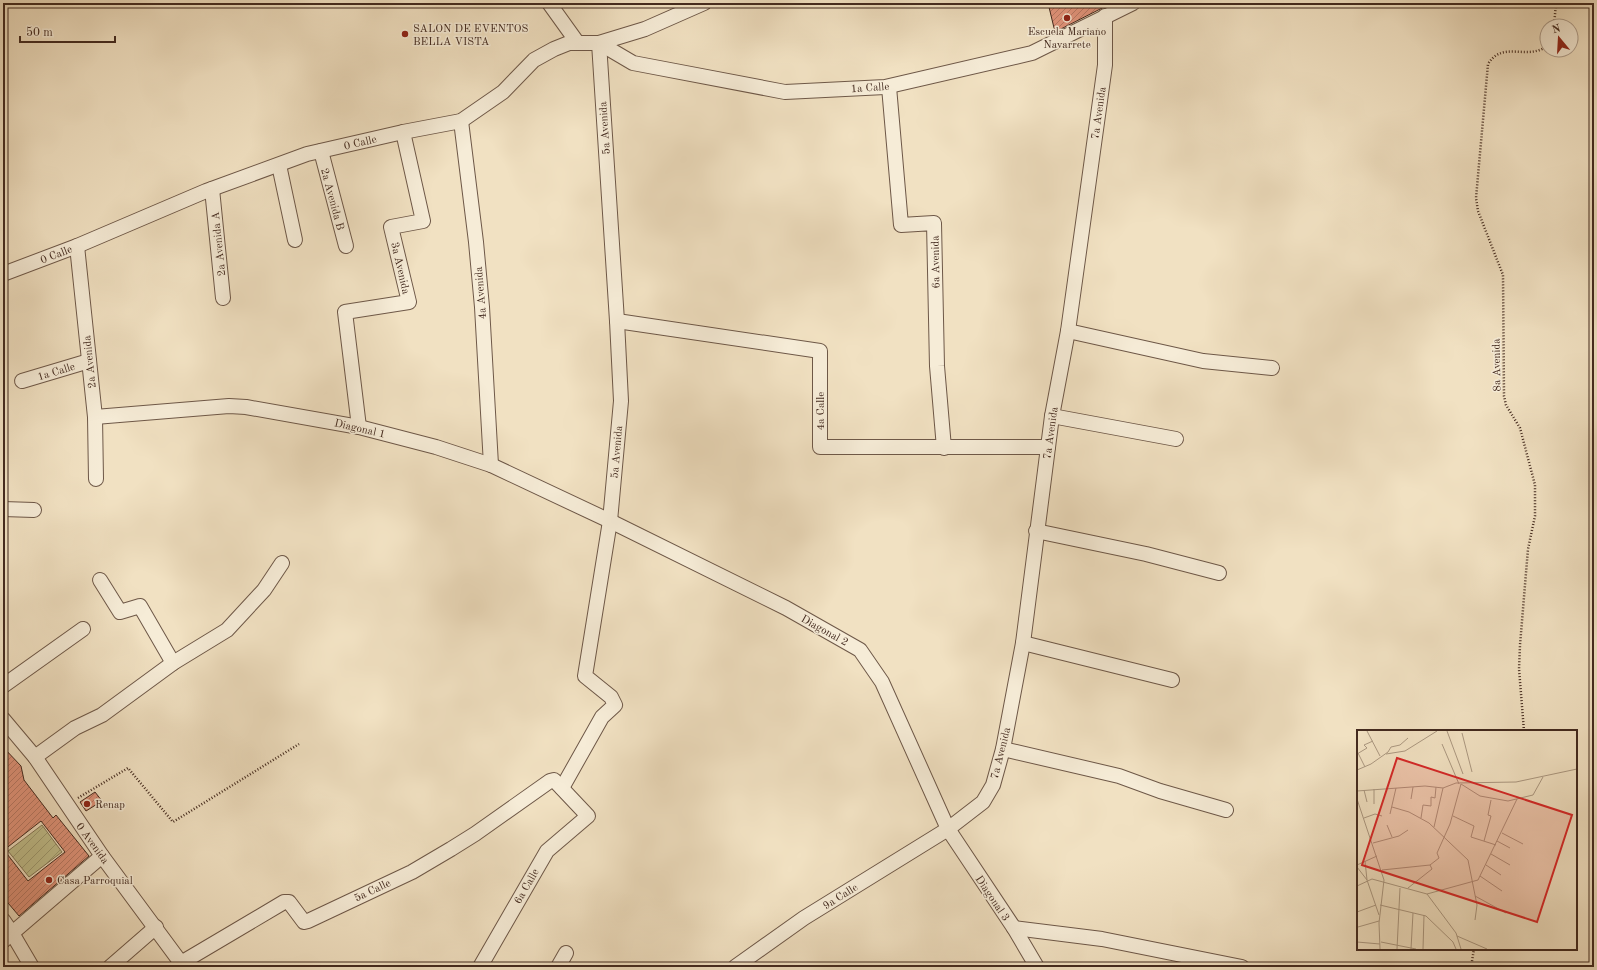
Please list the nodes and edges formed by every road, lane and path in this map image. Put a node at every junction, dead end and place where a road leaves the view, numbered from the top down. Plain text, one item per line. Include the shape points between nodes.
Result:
1 (550, 3) edge
2 (704, 3) edge
3 (1133, 3) edge
4 (1556, 3) edge
5 (1105, 16) junction
6 (1555, 18) edge
7 (577, 42) junction
8 (599, 43) junction
9 (1539, 50) edge
10 (889, 87) junction
11 (461, 121) junction
12 (403, 132) junction
13 (321, 151) junction
14 (279, 165) junction
15 (212, 189) junction
16 (295, 240) dead end
17 (77, 246) junction
18 (346, 246) dead end
19 (3, 274) edge
20 (224, 298) dead end
21 (618, 321) junction
22 (1068, 331) junction
23 (89, 361) junction
24 (1272, 368) dead end
25 (22, 381) dead end
26 (1052, 416) junction
27 (95, 417) junction
28 (359, 427) junction
29 (1176, 439) dead end
30 (1048, 447) junction
31 (944, 448) junction
32 (491, 465) junction
33 (96, 479) dead end
34 (3, 510) edge
35 (34, 510) dead end
36 (610, 521) junction
37 (1036, 531) junction
38 (282, 563) dead end
39 (1219, 573) dead end
40 (100, 580) dead end
41 (83, 628) dead end
42 (1023, 643) junction
43 (173, 663) junction
44 (1172, 680) dead end
45 (3, 686) edge
46 (3, 719) edge
47 (1524, 730) edge
48 (299, 744) dead end
49 (1003, 749) junction
50 (35, 757) junction
51 (562, 788) junction
52 (66, 805) junction
53 (1226, 810) dead end
54 (948, 829) junction
55 (102, 856) junction
56 (3, 920) edge
57 (156, 927) junction
58 (1014, 928) junction
59 (8, 937) edge
60 (1474, 950) edge
61 (566, 953) dead end
62 (183, 965) edge
63 (32, 967) edge
64 (110, 967) edge
65 (480, 967) edge
66 (558, 967) edge
67 (735, 967) edge
68 (1037, 967) edge
69 (1242, 967) edge
70 (1471, 967) edge

1 - 7 street
2 - 8 street, 0 Calle via 645,29
3 - 5 street, 1a Calle
4 - 6 path
5 - 10 street, 1a Calle via 1032,53
5 - 22 street, 7a Avenida via 1105,66
7 - 8 street, 0 Calle
7 - 11 street, 0 Calle via 554,49 534,60 503,92
8 - 10 street, 1a Calle via 633,63 785,92
8 - 21 street, 5a Avenida
9 - 47 path, 8a Avenida via 1502,52 1493,55 1488,64 1476,198 1478,211 1503,275 1504,396 1506,405 1520,428 1535,485 1535,516 1528,549 1520,645 1519,669
10 - 31 street, 6a Avenida via 901,225 934,223 937,366
11 - 12 street, 0 Calle
11 - 32 street, 4a Avenida via 482,307
12 - 13 street, 0 Calle
12 - 28 street, 3a Avenida via 422,221 391,227 409,302 345,312
13 - 14 street, 0 Calle
13 - 18 street, 2a Avenida B
14 - 15 street, 0 Calle
14 - 16 street
15 - 17 street, 0 Calle
15 - 20 street, 2a Avenida A
17 - 19 street, 0 Calle
17 - 23 street, 2a Avenida
21 - 31 street, 4a Calle via 820,351 820,447
21 - 36 street, 5a Avenida via 621,401
22 - 24 street via 1203,361
22 - 26 street, 7a Avenida
23 - 25 street, 1a Calle
23 - 27 street, 2a Avenida
26 - 29 street
26 - 30 street, 7a Avenida
27 - 28 street, Diagonal 1 via 229,406 290,413
27 - 33 street, 2a Avenida
28 - 32 street, Diagonal 1 via 436,447
30 - 31 street, 4a Calle
30 - 37 street, 7a Avenida
32 - 36 street, Diagonal 1
34 - 35 street
36 - 51 street, 5a Avenida via 585,676 611,697 615,705 602,717
36 - 54 street, Diagonal 2 via 786,608 860,650 882,682
37 - 39 street via 1146,554
37 - 42 street, 7a Avenida
38 - 43 street via 264,590 236,622
40 - 43 street via 120,612 140,606
41 - 45 street
42 - 44 street
42 - 49 street, 7a Avenida
43 - 50 street via 102,715 76,728
46 - 50 street, 0 Avenida
48 - 52 path via 173,822 128,768
49 - 53 street via 1119,776
49 - 54 street, 7a Avenida via 993,785 983,802
50 - 52 street, 0 Avenida
51 - 62 street, 5a Calle via 554,780 550,781 445,853 412,872 308,921 304,922 289,902 284,902
51 - 65 street, 6a Calle via 587,814 587,818 547,851
52 - 55 street, 0 Avenida
54 - 58 street, Diagonal 3
54 - 67 street, 9a Calle via 804,918
55 - 57 street, 0 Avenida
55 - 59 street
56 - 59 street
57 - 62 street, 0 Avenida
57 - 64 street
58 - 68 street, Diagonal 3
58 - 69 street via 1102,939
59 - 63 street
60 - 70 path
61 - 66 street

